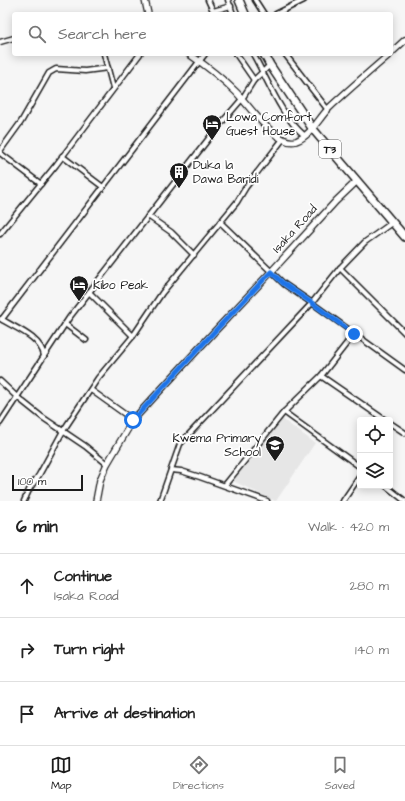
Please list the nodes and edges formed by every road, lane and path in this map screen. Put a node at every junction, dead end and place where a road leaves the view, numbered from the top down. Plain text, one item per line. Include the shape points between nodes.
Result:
1 (145, 0) edge
2 (208, 0) edge
3 (228, 0) edge
4 (239, 0) edge
5 (255, 0) edge
6 (304, 0) edge
7 (231, 6) junction
8 (148, 12) edge
9 (214, 12) edge
10 (216, 12) edge
11 (232, 12) edge
12 (244, 12) edge
13 (263, 12) edge
14 (280, 12) edge
15 (12, 39) edge
16 (405, 40) edge
17 (0, 42) edge
18 (393, 50) edge
19 (105, 56) edge
20 (138, 56) edge
21 (192, 56) edge
22 (204, 56) edge
23 (237, 56) edge
24 (254, 56) edge
25 (265, 56) edge
26 (287, 56) edge
27 (387, 56) edge
28 (200, 62) junction
29 (270, 65) junction
30 (108, 68) junction
31 (263, 72) junction
32 (254, 80) junction
33 (113, 88) junction
34 (242, 99) junction
35 (328, 110) junction
36 (312, 128) junction
37 (305, 136) junction
38 (283, 139) junction
39 (0, 152) edge
40 (62, 156) junction
41 (357, 181) junction
42 (41, 184) junction
43 (103, 187) junction
44 (148, 216) junction
45 (220, 222) junction
46 (393, 222) junction
47 (0, 234) edge
48 (405, 237) edge
49 (194, 255) junction
50 (340, 268) junction
51 (271, 272) junction
52 (89, 292) junction
53 (312, 303) junction
54 (1, 319) edge
55 (65, 324) junction
56 (405, 333) edge
57 (354, 334) junction
58 (133, 336) junction
59 (86, 340) dead end
60 (44, 356) junction
61 (405, 370) edge
62 (321, 376) junction
63 (0, 381) edge
64 (91, 390) junction
65 (17, 397) junction
66 (284, 412) junction
67 (381, 417) edge
68 (133, 420) junction
69 (0, 423) edge
70 (393, 425) edge
71 (63, 431) junction
72 (405, 433) edge
73 (107, 464) junction
74 (357, 465) edge
75 (171, 470) junction
76 (357, 481) edge
77 (225, 485) junction
78 (390, 489) edge
79 (24, 501) edge
80 (96, 501) edge
81 (160, 501) edge
82 (267, 501) edge
83 (344, 501) edge
84 (404, 501) edge

1 - 8 street
2 - 9 street
3 - 7 street
4 - 12 highway
5 - 13 street
6 - 14 street
7 - 10 street
7 - 11 street
15 - 17 street
16 - 18 street
19 - 30 street
20 - 33 street
21 - 28 street
22 - 28 street
23 - 32 street
24 - 31 street
25 - 29 highway, T3
26 - 35 street
27 - 35 street
28 - 34 street
28 - 43 street
29 - 31 street
29 - 36 highway, T3
30 - 33 street
30 - 39 street via 52,71
31 - 32 street
31 - 37 street via 281,108
32 - 34 street
33 - 40 street
34 - 38 street via 259,120
34 - 44 street
35 - 36 street
36 - 37 street
36 - 41 highway, T3
37 - 38 street via 294,142
38 - 45 street
39 - 42 street
40 - 42 street
40 - 43 street
41 - 46 highway, T3
41 - 51 street, Isaka Road
42 - 47 street
43 - 54 street
44 - 49 street via 171,232
44 - 52 street
45 - 49 street
45 - 51 street
46 - 48 highway, T3
46 - 50 street via 365,242
49 - 58 street via 162,293
50 - 53 street
50 - 56 street
51 - 53 street
51 - 68 street, Isaka Road
52 - 55 street
52 - 58 street
53 - 57 street
53 - 75 street via 180,444
54 - 60 street via 36,340 41,345
55 - 59 street
55 - 60 street
57 - 61 street
57 - 62 street
58 - 64 street
60 - 65 street
62 - 66 street
62 - 67 street
63 - 65 street
64 - 68 street
64 - 71 street
65 - 69 street
65 - 71 street
66 - 74 street
66 - 77 street
68 - 73 street, Isaka Road
70 - 72 street
71 - 73 street
71 - 79 street
73 - 80 street, Isaka Road via 100,480
75 - 77 street
75 - 81 street
76 - 83 street
77 - 82 street
78 - 84 street

